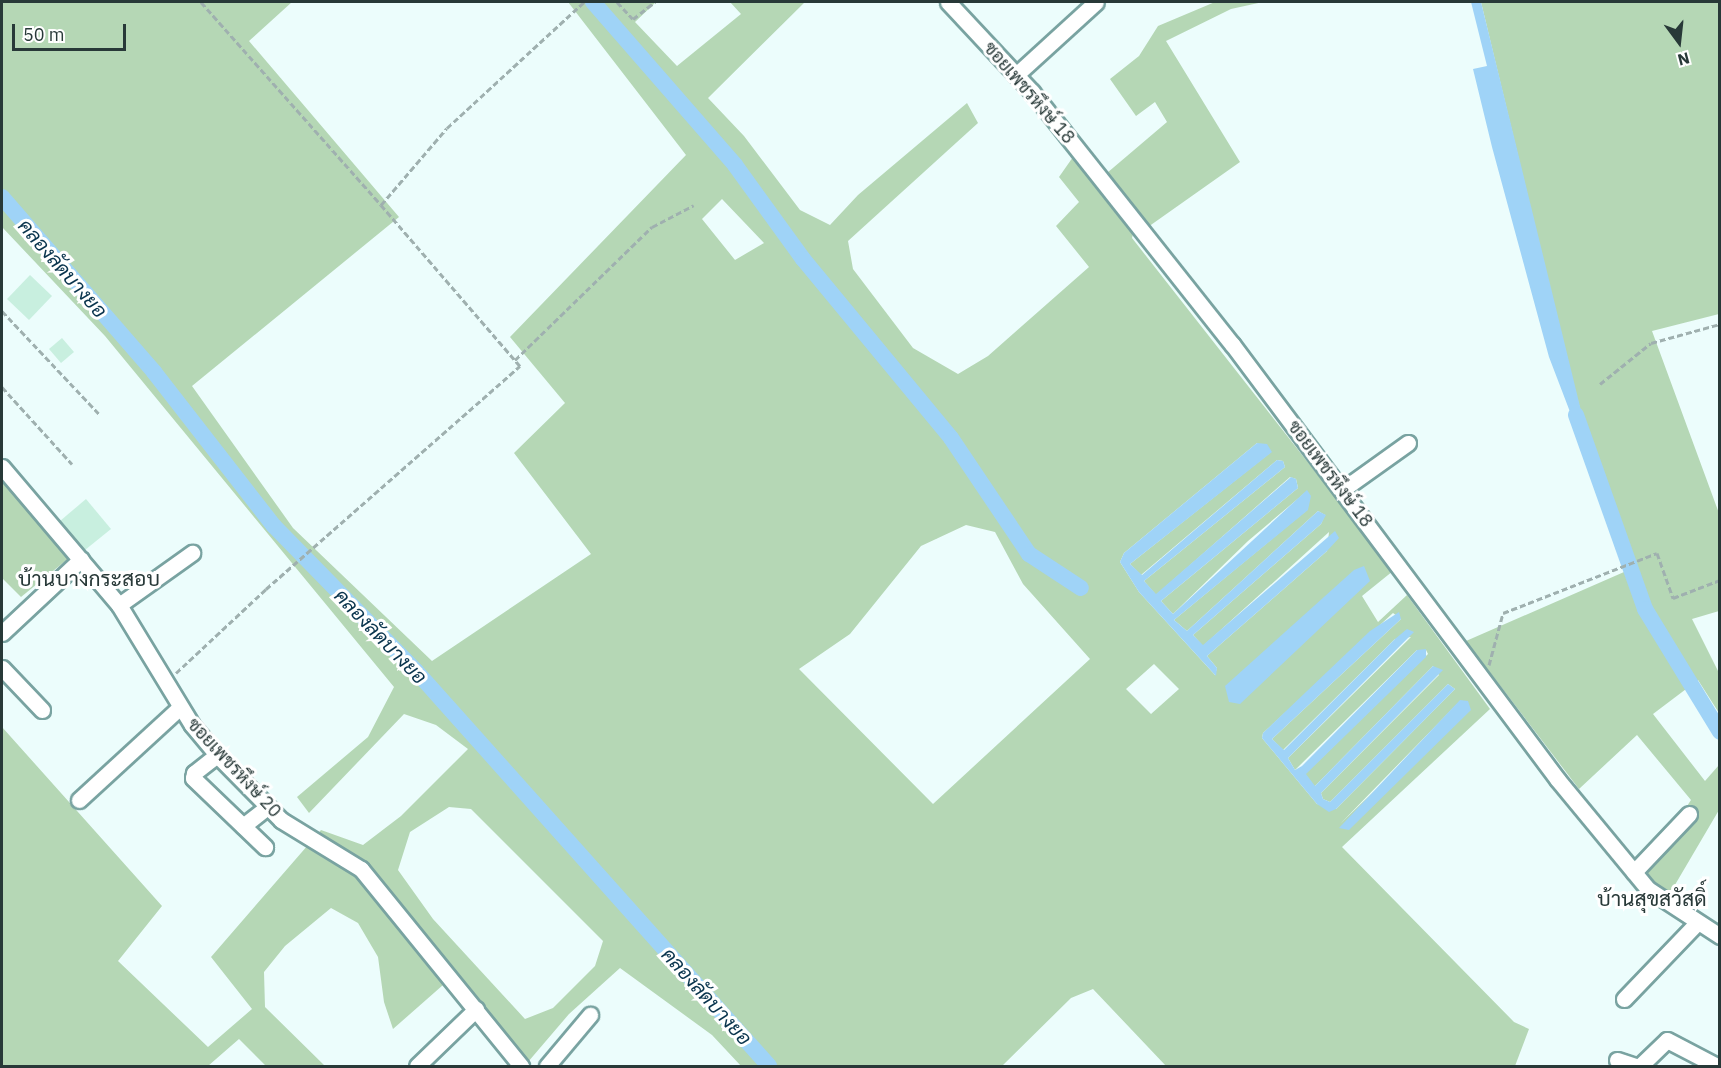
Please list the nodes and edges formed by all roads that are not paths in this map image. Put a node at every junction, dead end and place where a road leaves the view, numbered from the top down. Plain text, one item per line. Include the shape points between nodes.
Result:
1 (948, 2) edge
2 (1096, 2) edge
3 (1016, 75) junction
4 (1408, 443) dead end
5 (2, 467) edge
6 (1342, 490) junction
7 (192, 553) dead end
8 (81, 559) junction
9 (119, 605) junction
10 (2, 633) edge
11 (2, 668) edge
12 (180, 707) junction
13 (42, 710) dead end
14 (217, 755) junction
15 (79, 800) dead end
16 (267, 807) junction
17 (1689, 814) dead end
18 (243, 826) junction
19 (265, 847) dead end
20 (1634, 872) junction
21 (1697, 923) junction
22 (1719, 936) edge
23 (1624, 999) dead end
24 (476, 1009) junction
25 (590, 1015) dead end
26 (1617, 1060) dead end
27 (417, 1066) edge
28 (521, 1066) edge
29 (547, 1066) edge
30 (1635, 1066) edge
31 (1640, 1066) edge
32 (1717, 1066) edge

1 - 3 street, ซอยเพชรหึงษ์ 18
2 - 3 street
3 - 6 street, ซอยเพชรหึงษ์ 18 via 1232,344
4 - 6 street
5 - 8 street, ซอยเพชรหึงษ์ 20
6 - 20 street, ซอยเพชรหึงษ์ 18 via 1558,780
7 - 9 street
8 - 9 street, ซอยเพชรหึงษ์ 20
8 - 10 street
9 - 12 street, ซอยเพชรหึงษ์ 20
11 - 13 street
12 - 14 street, ซอยเพชรหึงษ์ 20
12 - 15 street
14 - 16 street, ซอยเพชรหึงษ์ 20
14 - 18 street via 194,773 194,778
16 - 18 street
16 - 24 street, ซอยเพชรหึงษ์ 20 via 293,829 361,869
17 - 20 street
18 - 19 street
20 - 21 street, ซอยเพชรหึงษ์ 18 via 1654,894
21 - 22 street, ซอยเพชรหึงษ์ 18
21 - 23 street
24 - 27 street
24 - 28 street, ซอยเพชรหึงษ์ 20
25 - 29 street
26 - 30 street
31 - 32 street via 1667,1040

